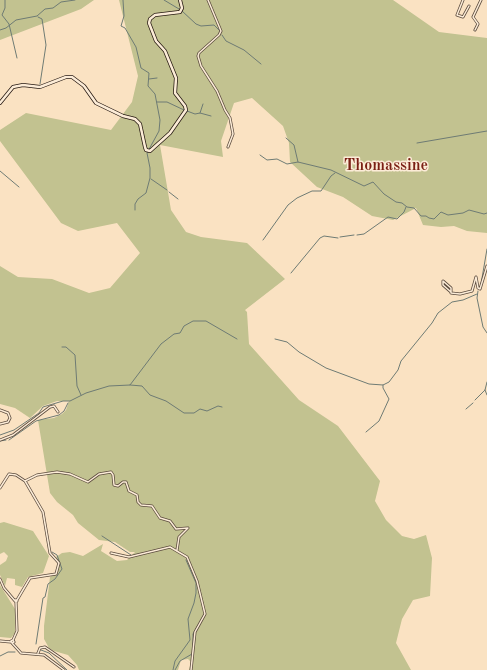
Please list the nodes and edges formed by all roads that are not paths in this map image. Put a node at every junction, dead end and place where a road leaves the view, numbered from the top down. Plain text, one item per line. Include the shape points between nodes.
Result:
1 (180, 0) edge
2 (208, 0) edge
3 (463, 0) edge
4 (481, 0) edge
5 (469, 6) dead end
6 (475, 30) dead end
7 (0, 103) edge
8 (228, 147) dead end
9 (487, 266) edge
10 (451, 292) junction
11 (0, 410) edge
12 (58, 412) dead end
13 (0, 424) edge
14 (0, 440) edge
15 (25, 481) junction
16 (0, 488) edge
17 (177, 550) junction
18 (111, 553) dead end
19 (0, 579) edge
20 (16, 601) junction
21 (0, 641) edge
22 (12, 642) junction
23 (38, 653) junction
24 (74, 667) dead end
25 (64, 670) edge
26 (191, 670) edge

1 - 7 street via 180,12 155,15 150,19 150,23 154,38 165,51 175,76 175,93 186,109 170,133 150,151 145,149 140,124 135,119 98,104 84,86 72,78 66,77 40,88 23,85 13,87
2 - 8 street via 222,31 198,56 230,118 233,134
3 - 5 street via 457,15 463,17
4 - 6 street via 473,17 478,25
9 - 10 street via 480,289 475,277 471,291 460,294
10 - 10 street via 443,284 443,281 450,288
11 - 13 street via 7,412 10,419
12 - 14 street via 54,406 50,407 14,435
15 - 16 street via 9,474
15 - 17 street via 38,475 57,472 70,474 88,482 99,474 111,472 114,485 126,482 130,492 137,495 140,505 152,506 160,518 170,521 176,530 188,528 179,537
15 - 20 street via 43,512 50,551 59,562 59,566 54,574 30,578
17 - 18 street via 167,548 129,557
17 - 26 street via 186,556 189,562 205,612 204,619 194,634
19 - 20 street via 4,588
20 - 22 street via 17,632
21 - 22 street
22 - 23 street via 21,653
23 - 24 street via 40,648 45,647
23 - 25 street via 50,657

